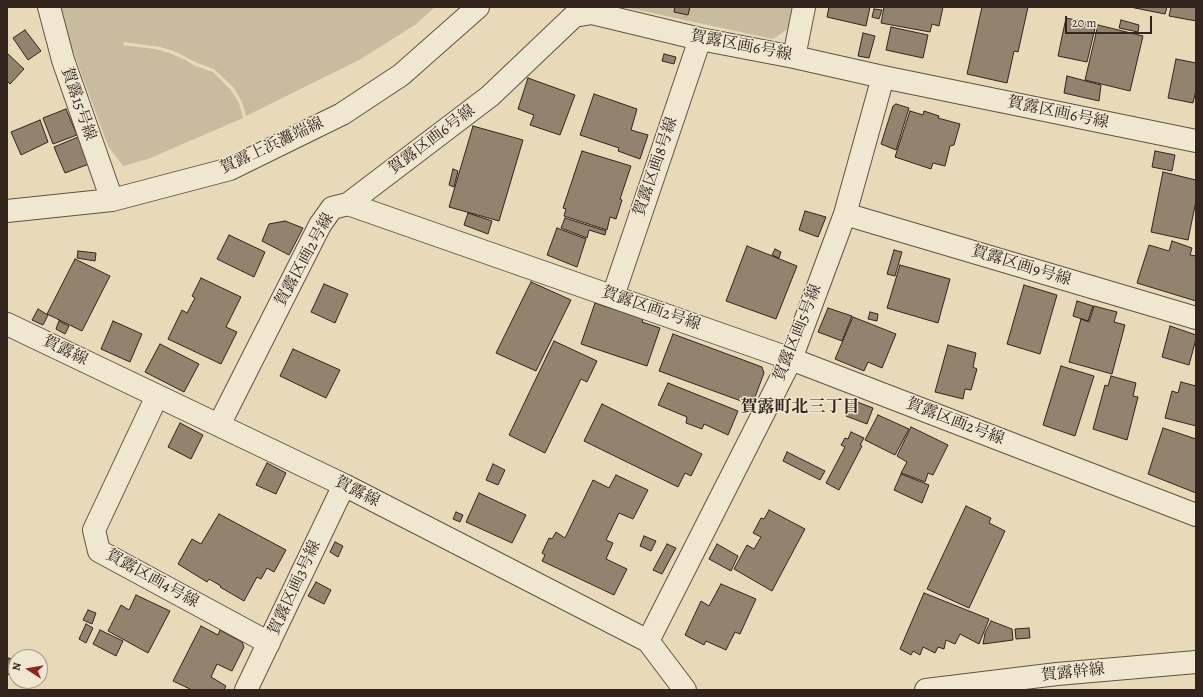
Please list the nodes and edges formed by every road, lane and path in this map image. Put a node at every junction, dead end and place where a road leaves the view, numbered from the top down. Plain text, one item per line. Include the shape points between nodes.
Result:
1 (49, 7) edge
2 (478, 7) edge
3 (804, 7) edge
4 (700, 39) junction
5 (794, 57) junction
6 (883, 77) junction
7 (1196, 141) edge
8 (112, 200) junction
9 (348, 204) junction
10 (7, 212) edge
11 (845, 214) junction
12 (613, 296) junction
13 (1196, 318) edge
14 (7, 324) edge
15 (791, 358) junction
16 (158, 396) junction
17 (219, 425) junction
18 (344, 485) junction
19 (1196, 515) edge
20 (648, 641) junction
21 (269, 643) junction
22 (1196, 662) edge
23 (246, 690) edge
24 (685, 690) edge
25 (926, 690) edge

1 - 8 street, 賀露15号線 via 63,60
2 - 8 street, 賀露上浜灘端線 via 401,75 342,114 230,169
3 - 5 street
4 - 5 street, 賀露区画6号線
4 - 9 street, 賀露区画6号線 via 592,13 574,16 490,96
4 - 12 street, 賀露区画8号線
5 - 6 street, 賀露区画6号線
6 - 7 street, 賀露区画6号線
6 - 11 street, 賀露区画5号線
8 - 10 street, 賀露上浜灘端線
9 - 12 street, 賀露区画2号線
9 - 17 street, 賀露区画2号線 via 332,208 320,225
11 - 13 street, 賀露区画9号線
11 - 15 street, 賀露区画5号線
12 - 15 street, 賀露区画2号線
14 - 16 street, 賀露線
15 - 19 street, 賀露区画2号線
15 - 20 street, 賀露区画5号線
16 - 17 street, 賀露線
16 - 21 street, 賀露区画4号線 via 94,530 99,551
17 - 18 street, 賀露線
18 - 20 street, 賀露線
18 - 21 street, 賀露区画3号線
20 - 24 street, 賀露線
21 - 23 street, 賀露区画3号線
22 - 25 street, 賀露幹線 via 1057,674

